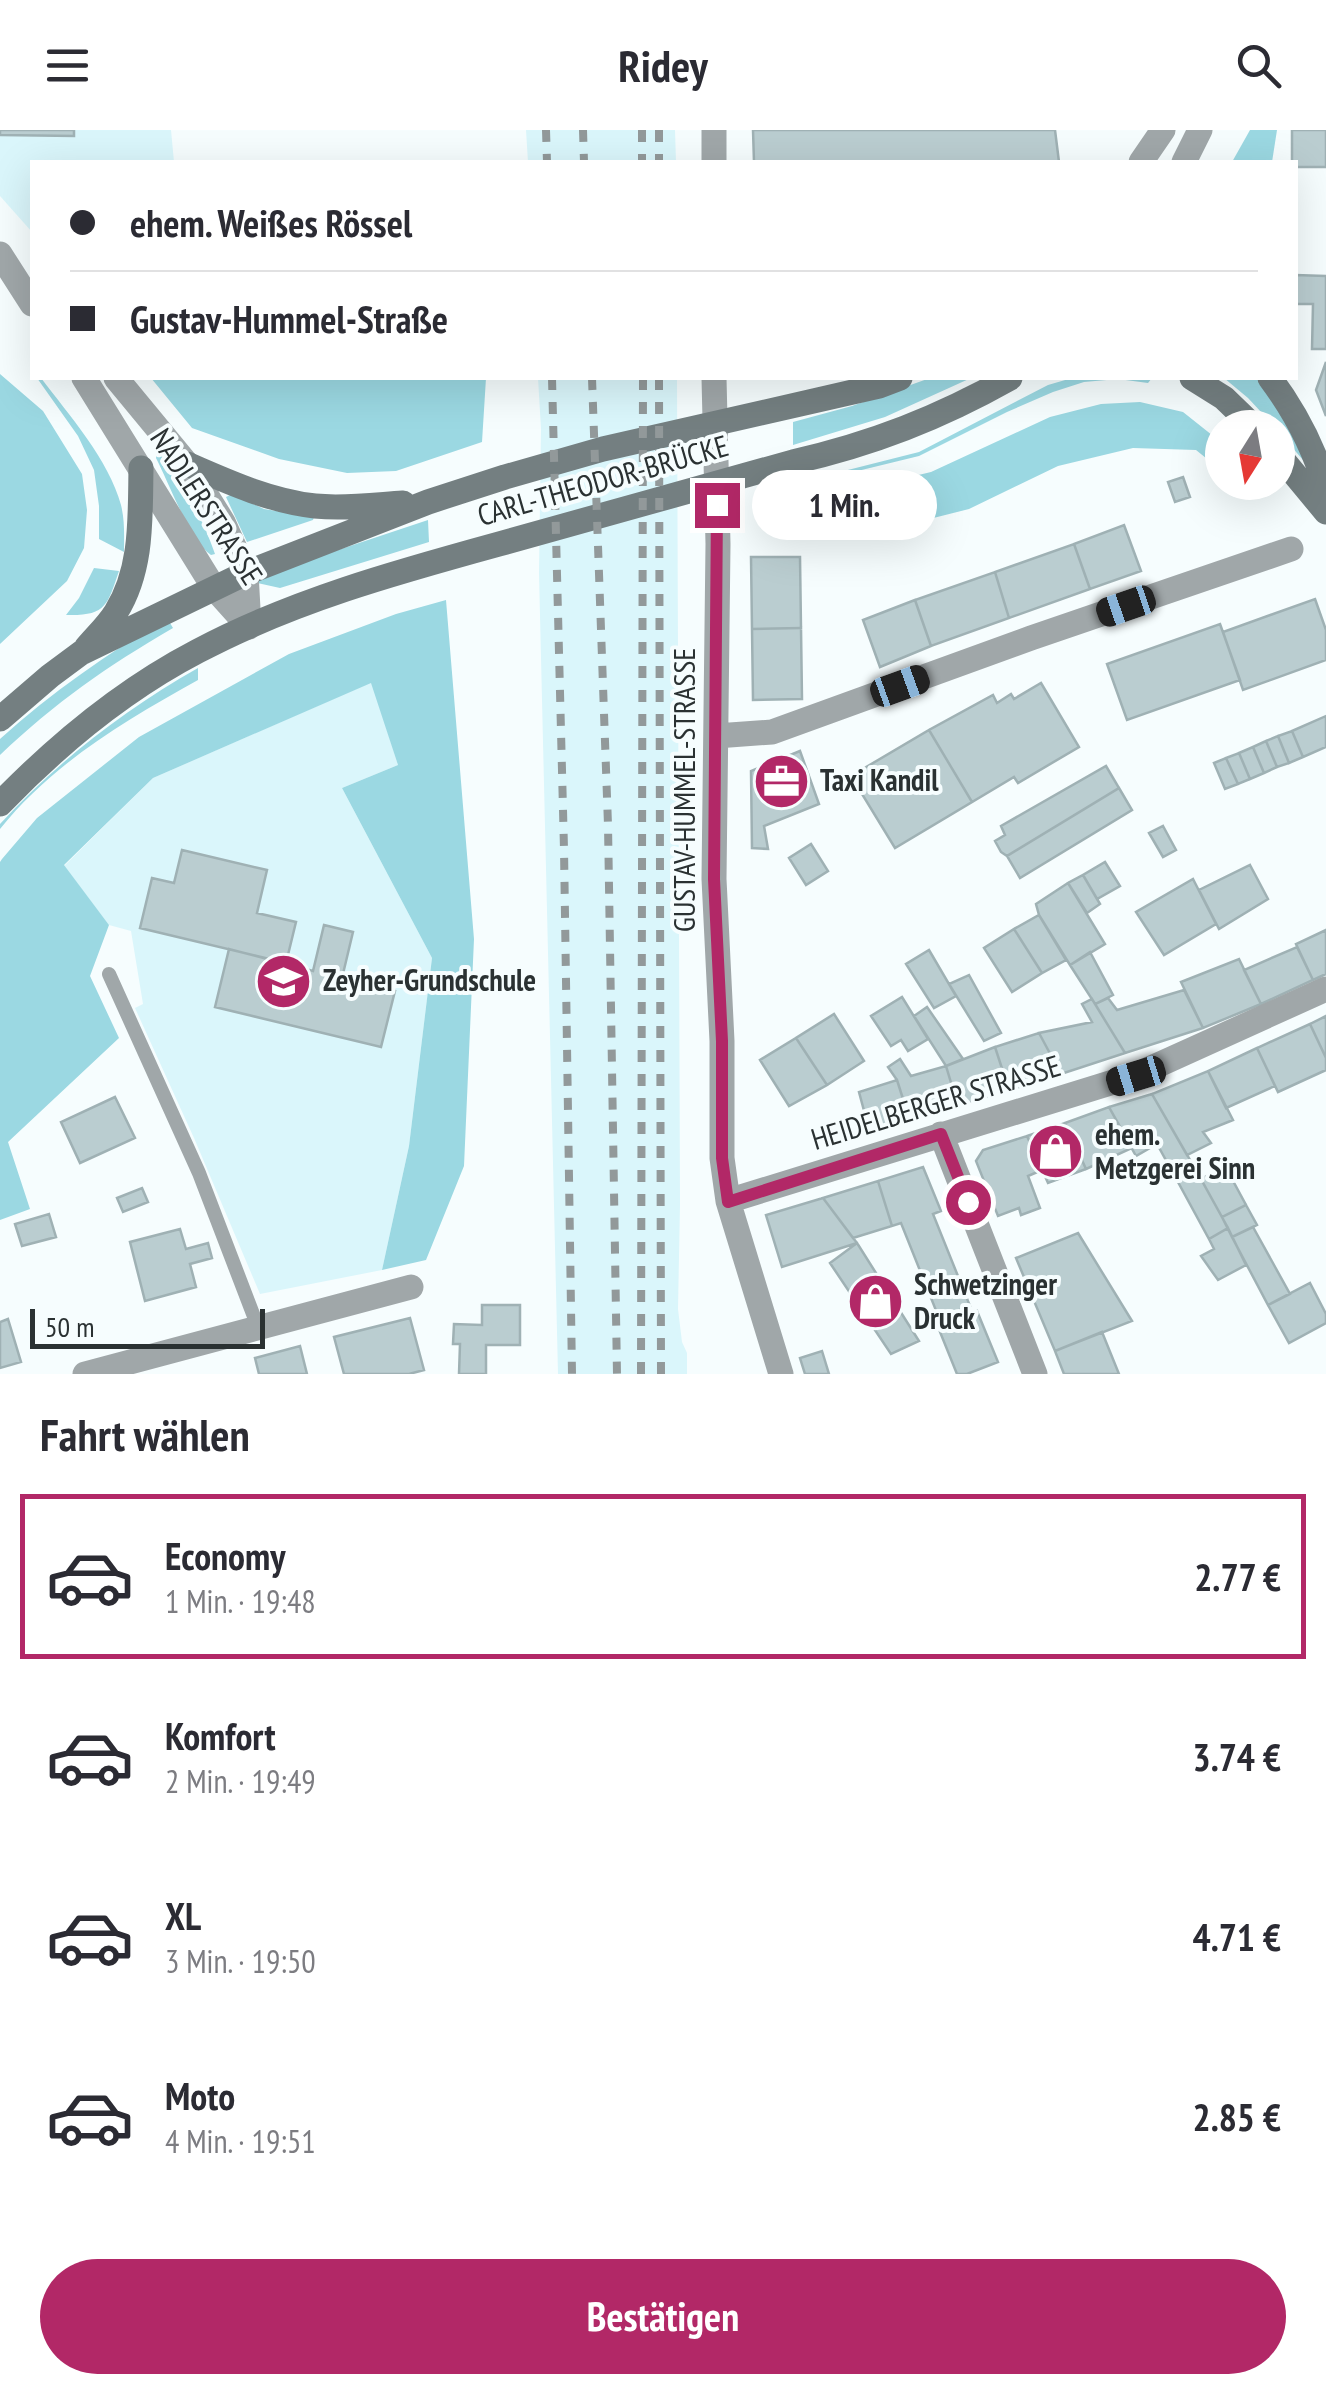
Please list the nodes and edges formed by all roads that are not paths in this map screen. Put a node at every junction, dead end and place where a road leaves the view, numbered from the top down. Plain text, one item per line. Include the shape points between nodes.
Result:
1 (714, 130) edge
2 (1163, 130) edge
3 (1200, 130) edge
4 (714, 160) edge
5 (1142, 160) edge
6 (1185, 160) edge
7 (0, 253) edge
8 (30, 284) edge
9 (30, 301) edge
10 (85, 380) edge
11 (118, 380) edge
12 (714, 380) edge
13 (895, 380) edge
14 (1006, 380) edge
15 (1195, 380) edge
16 (1271, 380) edge
17 (1236, 410) edge
18 (186, 464) junction
19 (141, 468) junction
20 (1295, 475) edge
21 (1326, 489) edge
22 (428, 502) junction
23 (1326, 512) edge
24 (1291, 549) dead end
25 (246, 574) junction
26 (214, 588) junction
27 (249, 627) junction
28 (81, 653) junction
29 (0, 719) edge
30 (716, 736) junction
31 (0, 804) edge
32 (110, 974) dead end
33 (1326, 989) edge
34 (941, 1134) junction
35 (728, 1202) junction
36 (411, 1287) dead end
37 (258, 1327) junction
38 (85, 1374) edge
39 (781, 1374) edge
40 (1035, 1374) edge

1 - 4 street
2 - 5 street
3 - 6 street
7 - 8 street
7 - 9 street
10 - 19 street, NADLERSTRASSE
11 - 18 street, NADLERSTRASSE
12 - 30 street, GUSTAV-HUMMEL-STRASSE
13 - 22 main road, CARL-THEODOR-BRÜCKE via 603,450
14 - 27 main road, CARL-THEODOR-BRÜCKE via 849,449 430,563
15 - 17 main road
16 - 21 main road via 1316,456
18 - 22 main road via 242,488 313,506
18 - 25 street, NADLERSTRASSE
19 - 26 street, NADLERSTRASSE
19 - 28 main road via 136,565 115,614
20 - 23 main road
22 - 25 main road
24 - 30 street via 772,732
25 - 26 main road
25 - 27 street, NADLERSTRASSE
26 - 27 street, NADLERSTRASSE
26 - 28 main road
27 - 31 main road, CARL-THEODOR-BRÜCKE via 191,654 111,706
28 - 29 main road
30 - 35 street, GUSTAV-HUMMEL-STRASSE via 714,879
32 - 37 lane
33 - 34 street, HEIDELBERGER STRASSE via 1136,1076
34 - 35 street, HEIDELBERGER STRASSE
34 - 40 street
35 - 39 street, GUSTAV-HUMMEL-STRASSE
36 - 37 street
37 - 38 street

